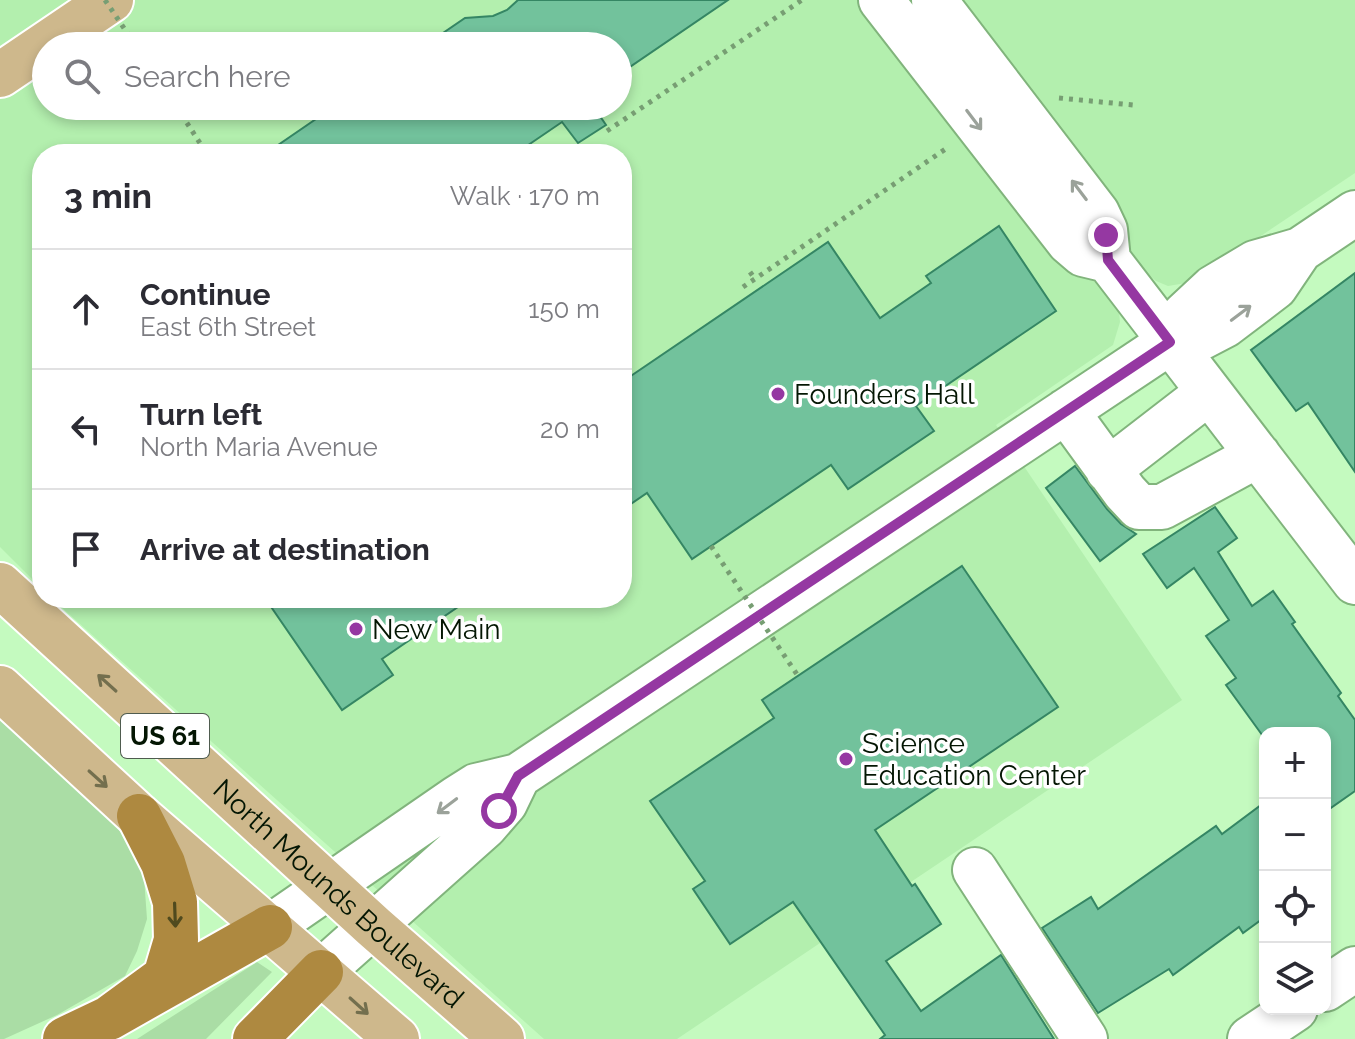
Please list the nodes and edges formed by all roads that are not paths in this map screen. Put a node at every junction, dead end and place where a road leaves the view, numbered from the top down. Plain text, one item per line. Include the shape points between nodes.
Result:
1 (108, 0) edge
2 (881, 0) edge
3 (934, 0) edge
4 (62, 32) edge
5 (32, 53) edge
6 (0, 75) edge
7 (1355, 213) edge
8 (1108, 260) junction
9 (1170, 342) junction
10 (1209, 392) junction
11 (1066, 411) junction
12 (1258, 455) junction
13 (1108, 470) junction
14 (1355, 582) edge
15 (0, 585) edge
16 (0, 688) edge
17 (518, 776) junction
18 (139, 816) junction
19 (975, 870) dead end
20 (331, 886) junction
21 (270, 927) junction
22 (374, 927) junction
23 (1355, 969) edge
24 (321, 972) junction
25 (1331, 985) edge
26 (1286, 1015) edge
27 (109, 1018) junction
28 (65, 1039) edge
29 (255, 1039) edge
30 (397, 1039) edge
31 (502, 1039) edge
32 (1085, 1039) edge
33 (1250, 1039) edge

1 - 4 main road
2 -> 8 street via 1069,242 1083,254
8 -> 3 street via 1097,213
5 - 6 main road
7 - 9 street via 1300,250 1255,263 1213,288 1184,315
8 - 9 street
9 - 10 street
9 - 11 street
10 - 12 street
10 - 13 street
11 - 13 street
11 - 17 street
12 - 13 street via 1162,507 1139,507
12 - 14 street
20 -> 15 main road, North Mounds Boulevard / US 61
16 -> 18 main road, US 61
17 -> 20 street via 476,786
17 - 22 street via 505,803 485,826
18 - 21 main road, US 61
18 -> 27 highway via 175,902 176,940 165,977
19 - 32 street
20 - 21 street
20 - 22 main road, North Mounds Boulevard / US 61
21 - 24 main road, US 61
21 - 27 highway
22 - 24 street
22 - 31 main road, North Mounds Boulevard / US 61
23 - 25 street
24 - 29 highway
24 -> 30 main road, US 61
26 - 33 street
27 - 28 highway

